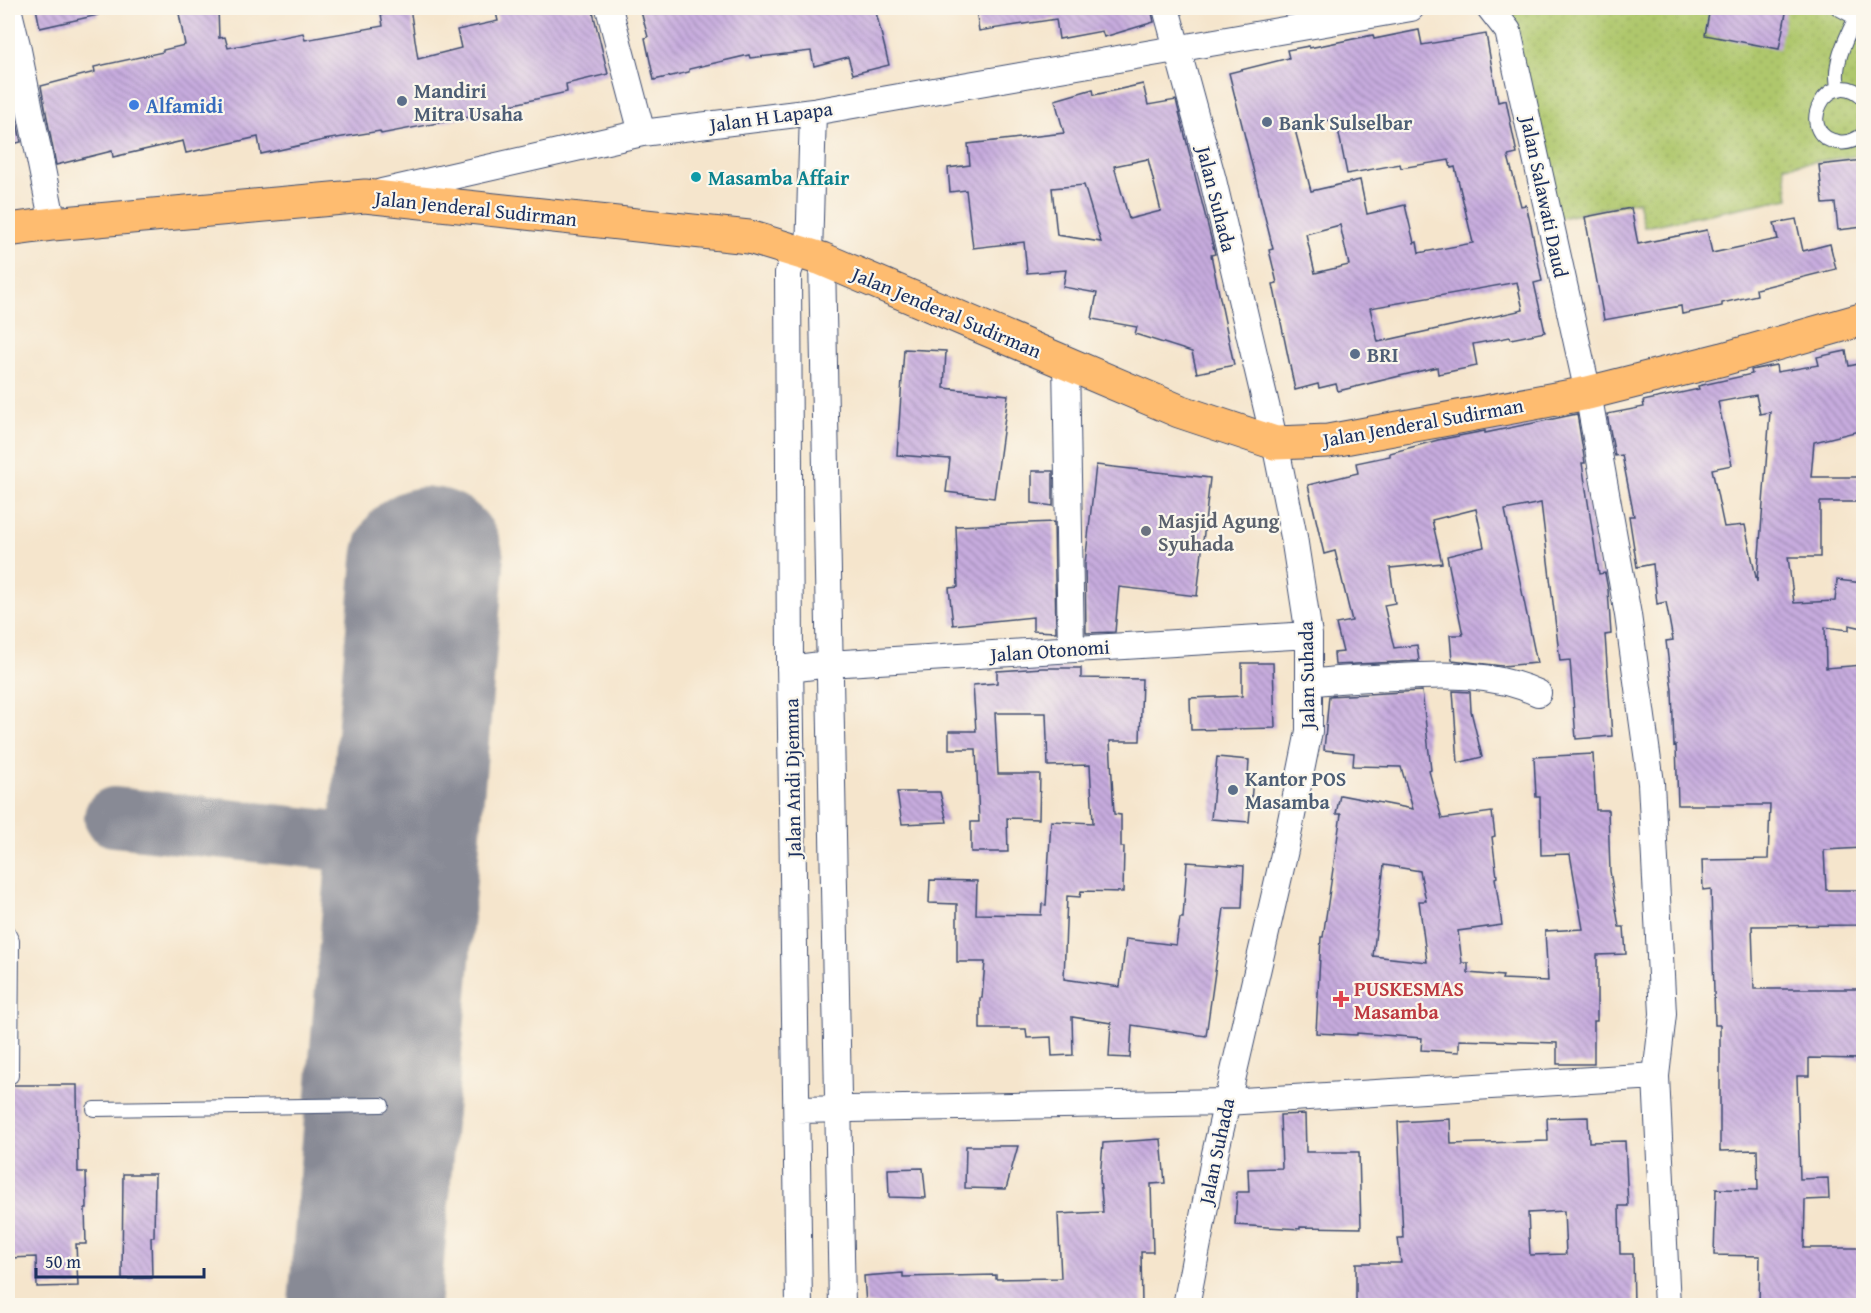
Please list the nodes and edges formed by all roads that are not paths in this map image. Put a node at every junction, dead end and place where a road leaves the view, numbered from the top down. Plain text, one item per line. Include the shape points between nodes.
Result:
1 (8, 8) edge
2 (609, 8) edge
3 (1166, 8) edge
4 (1412, 8) edge
5 (1490, 8) edge
6 (1838, 8) edge
7 (1860, 15) edge
8 (1178, 47) junction
9 (1839, 89) junction
10 (1863, 98) edge
11 (813, 112) junction
12 (642, 133) junction
13 (1860, 141) edge
14 (365, 196) junction
15 (53, 224) junction
16 (8, 230) edge
17 (809, 255) junction
18 (1863, 319) edge
19 (1066, 362) junction
20 (1588, 393) junction
21 (1275, 443) junction
22 (1309, 634) junction
23 (1071, 649) junction
24 (828, 664) junction
25 (790, 669) junction
26 (1309, 683) junction
27 (1538, 693) dead end
28 (8, 933) edge
29 (11, 1076) dead end
30 (1656, 1076) junction
31 (1226, 1102) junction
32 (382, 1105) dead end
33 (94, 1109) dead end
34 (838, 1109) junction
35 (797, 1110) junction
36 (799, 1305) edge
37 (842, 1305) edge
38 (1186, 1305) edge
39 (1667, 1305) edge

1 - 15 street
2 - 12 street
3 - 8 street, Jalan Suhada
4 - 8 street
5 - 20 street, Jalan Salawati Daud via 1508,31
6 - 7 lane
7 - 9 lane via 1842,54 1835,79
8 - 11 street, Jalan H Lapapa
8 - 21 street, Jalan Suhada via 1214,180
9 - 10 lane via 1849,89
9 - 13 lane via 1823,98 1817,124 1828,139
11 - 12 street, Jalan H Lapapa
11 - 17 street
12 - 14 street, Jalan H Lapapa
14 - 15 highway, Jalan Jenderal Sudirman
14 - 17 highway, Jalan Jenderal Sudirman via 749,237
15 - 16 highway, Jalan Jenderal Sudirman
17 - 19 highway, Jalan Jenderal Sudirman
17 - 24 street, Jalan Andi Djemma
17 - 25 street, Jalan Andi Djemma via 788,273
18 - 20 highway, Jalan Jenderal Sudirman
19 - 21 highway, Jalan Jenderal Sudirman via 1179,411
19 - 23 street
20 - 21 highway, Jalan Jenderal Sudirman via 1328,441
20 - 30 street, Jalan Salawati Daud via 1628,615 1651,783 1663,1014
21 - 22 street, Jalan Suhada
22 - 23 street, Jalan Otonomi
22 - 26 street, Jalan Suhada
23 - 24 street, Jalan Otonomi
24 - 25 street, Jalan Otonomi
24 - 34 street, Jalan Andi Djemma
25 - 35 street, Jalan Andi Djemma
26 - 27 street via 1464,675 1521,685
26 - 31 street, Jalan Suhada via 1307,742
28 - 29 lane via 12,941
30 - 31 street
30 - 39 street, Jalan Salawati Daud
31 - 34 street
31 - 38 street, Jalan Suhada
32 - 33 lane
34 - 35 street
34 - 37 street, Jalan Andi Djemma
35 - 36 street, Jalan Andi Djemma

